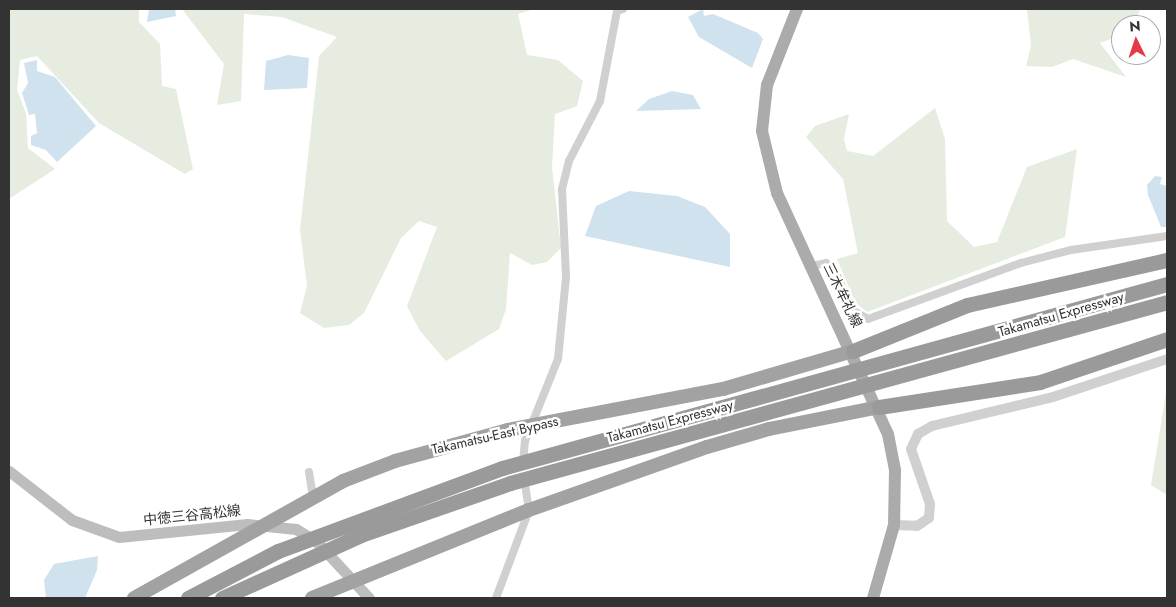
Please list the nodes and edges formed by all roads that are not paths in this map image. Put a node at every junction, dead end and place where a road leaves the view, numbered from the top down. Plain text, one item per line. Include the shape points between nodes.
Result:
1 (623, 9) edge
2 (797, 9) edge
3 (1167, 236) edge
4 (1167, 260) edge
5 (811, 266) junction
6 (1167, 284) edge
7 (1167, 302) edge
8 (1167, 339) edge
9 (853, 351) junction
10 (1167, 359) edge
11 (879, 407) junction
12 (532, 426) junction
13 (9, 471) edge
14 (310, 472) dead end
15 (313, 497) junction
16 (529, 510) junction
17 (267, 523) junction
18 (894, 525) junction
19 (354, 581) junction
20 (134, 598) edge
21 (188, 598) edge
22 (222, 598) edge
23 (312, 598) edge
24 (369, 598) edge
25 (496, 598) edge
26 (873, 598) edge

1 - 12 street via 617,11 600,101 569,161 562,189 563,322 556,375
2 - 5 main road, 三木牟礼線 via 767,85 762,131 777,193
3 - 5 street via 1081,248 1021,263 868,319 852,310 834,268 826,263
4 - 9 highway via 967,305
5 - 9 main road, 三木牟礼線
6 - 21 highway, Takamatsu Expressway via 502,468 278,550
7 - 22 highway, Takamatsu Expressway via 510,483 361,535
8 - 11 highway via 1040,382
9 - 11 main road, 三木牟礼線
9 - 12 highway, Takamatsu-East Bypass via 723,389
10 - 18 street via 1053,397 932,426 918,434 911,449 930,504 929,518 917,526
11 - 16 highway via 716,444
11 - 18 main road, 三木牟礼線 via 895,470
12 - 15 highway, Takamatsu-East Bypass via 444,444 344,481
12 - 16 street via 523,463
13 - 17 main road, 中徳三谷高松線 via 72,520 119,537
14 - 15 street
15 - 17 highway, Takamatsu-East Bypass
16 - 19 highway
16 - 25 street
17 - 19 main road, 中徳三谷高松線 via 296,529 317,542
17 - 20 highway, Takamatsu-East Bypass
18 - 26 main road, 三木牟礼線
19 - 23 highway
19 - 24 main road, 中徳三谷高松線

